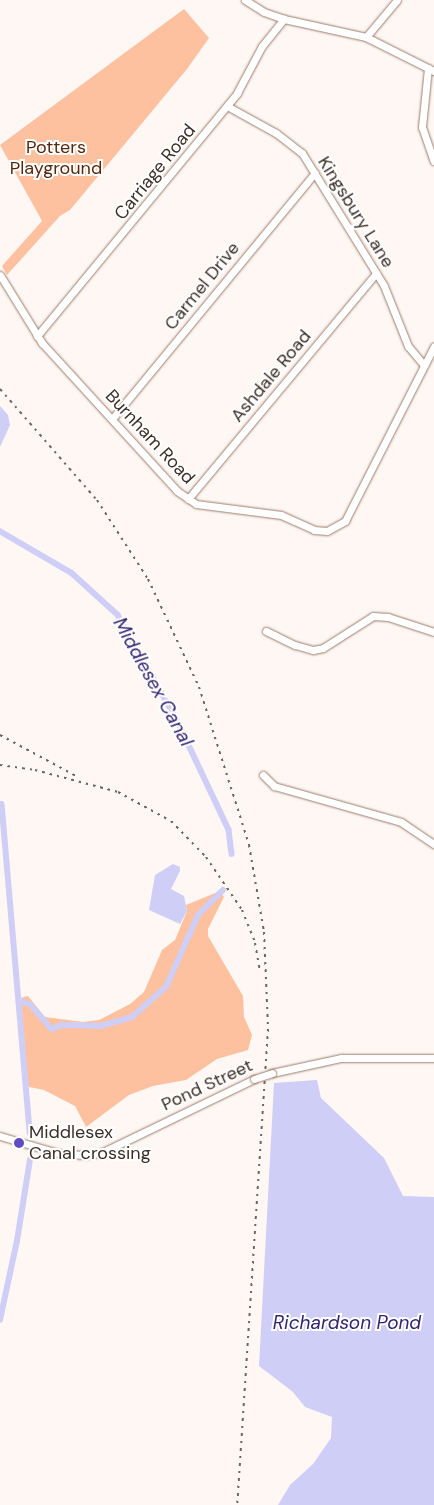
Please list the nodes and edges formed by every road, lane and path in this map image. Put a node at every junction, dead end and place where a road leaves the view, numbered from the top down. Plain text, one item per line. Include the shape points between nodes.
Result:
1 (246, 0) edge
2 (397, 0) edge
3 (284, 19) junction
4 (366, 37) junction
5 (431, 69) edge
6 (227, 106) junction
7 (434, 160) edge
8 (315, 173) junction
9 (376, 273) junction
10 (0, 275) edge
11 (37, 336) junction
12 (434, 346) edge
13 (424, 365) junction
14 (112, 419) junction
15 (188, 499) junction
16 (266, 631) dead end
17 (434, 632) edge
18 (264, 775) dead end
19 (434, 844) edge
20 (434, 1058) edge
21 (0, 1136) edge

1 - 3 street via 264,12
2 - 4 street
3 - 4 street
3 - 6 street, Carriage Road via 262,46
4 - 5 street
5 - 7 street via 422,127
6 - 8 street, Kingsbury Lane via 291,143
6 - 11 street, Carriage Road
8 - 9 street, Kingsbury Lane
8 - 14 street, Carmel Drive
9 - 13 street, Kingsbury Lane via 392,302 408,346
9 - 15 street, Ashdale Road
10 - 11 street, Burnham Road
11 - 14 street, Burnham Road
12 - 13 street, Burnham Road
13 - 15 street, Burnham Road via 350,512 336,528 314,530 281,515 209,507
14 - 15 street, Burnham Road
16 - 17 street via 313,650 323,648 373,616 388,617
18 - 19 street via 274,786 401,822
20 - 21 street, Pond Street, bridge via 349,1058 272,1073 103,1152 88,1155 61,1154

